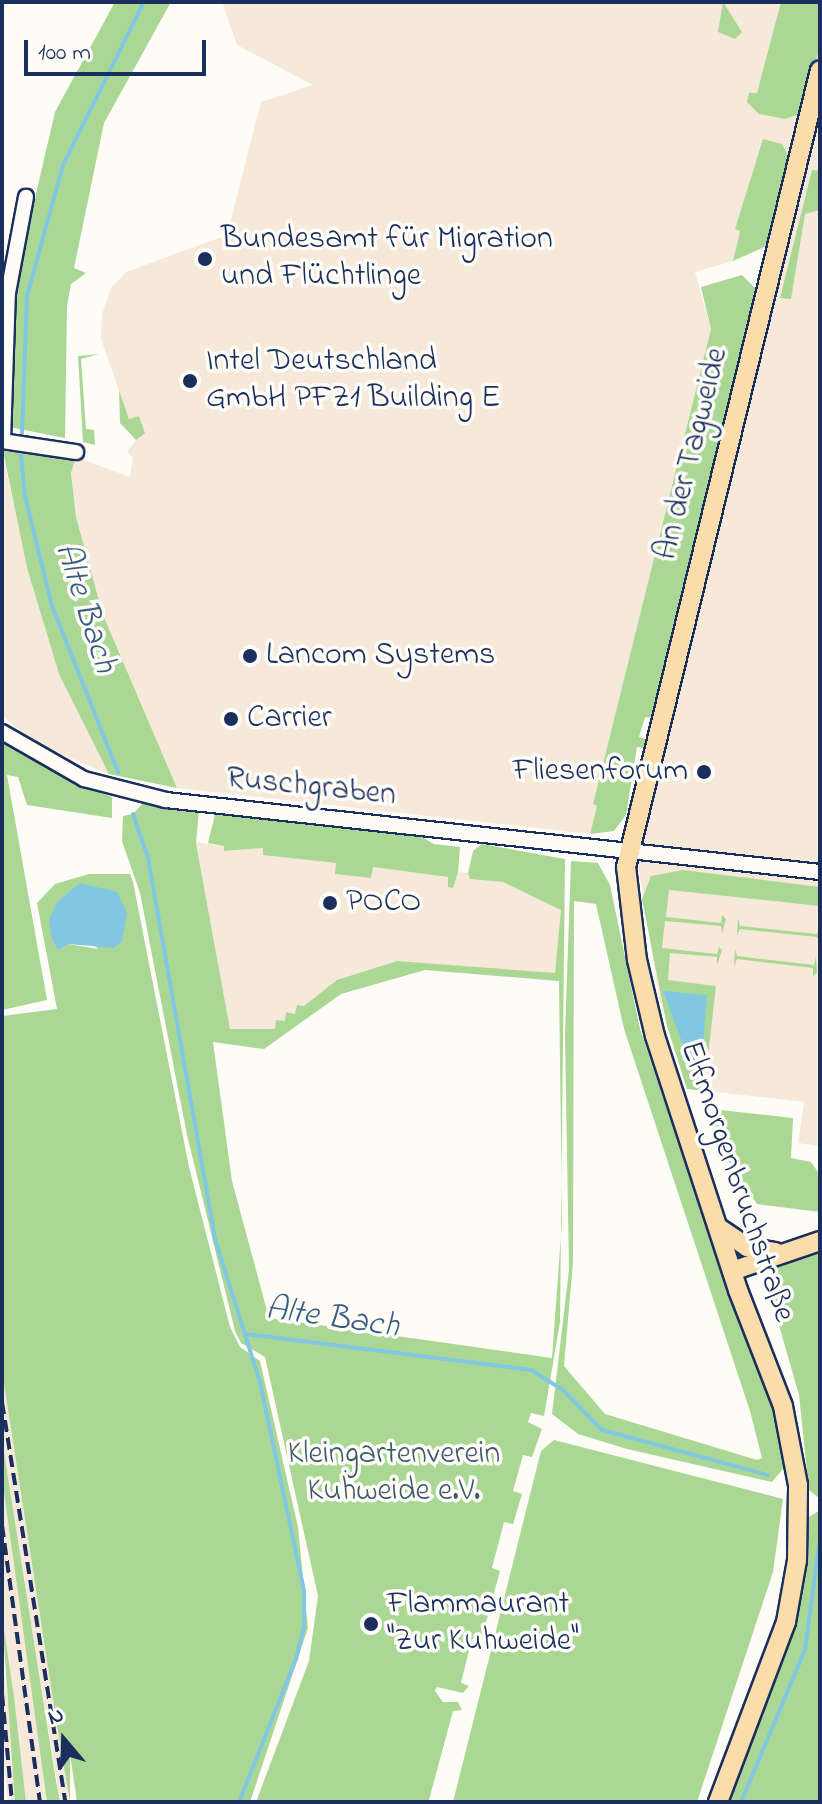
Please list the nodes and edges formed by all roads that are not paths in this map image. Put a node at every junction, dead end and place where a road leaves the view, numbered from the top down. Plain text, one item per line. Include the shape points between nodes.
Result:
1 (820, 70) edge
2 (26, 197) dead end
3 (2, 441) edge
4 (76, 452) dead end
5 (2, 732) edge
6 (627, 852) junction
7 (820, 872) edge
8 (719, 1228) junction
9 (820, 1241) edge
10 (779, 1252) junction
11 (732, 1271) junction
12 (718, 1802) edge

1 - 6 main road, An der Tagweide
2 - 3 street via 8,293
3 - 4 street
5 - 6 street, Ruschgraben via 60,768 124,792
6 - 7 street, Ruschgraben
6 - 8 main road, Elfmorgenbruchstraße via 628,898 648,1009
8 - 10 main road via 747,1247
8 - 11 main road, Elfmorgenbruchstraße
9 - 10 main road
10 - 11 main road
11 - 12 main road, Elfmorgenbruchstraße via 783,1406 796,1473 799,1527 786,1622

